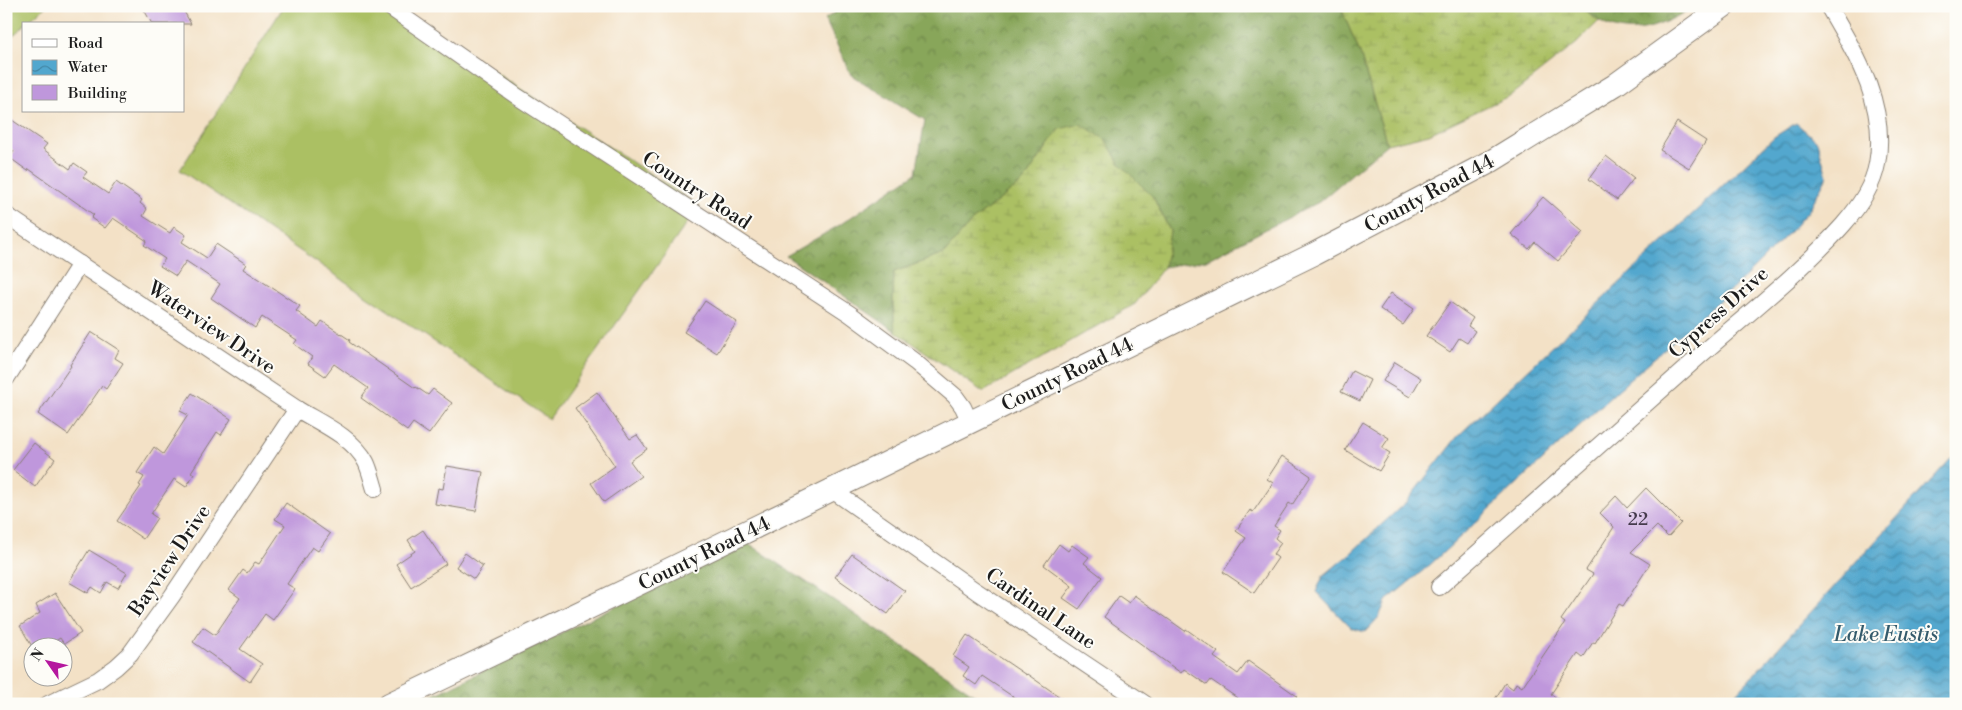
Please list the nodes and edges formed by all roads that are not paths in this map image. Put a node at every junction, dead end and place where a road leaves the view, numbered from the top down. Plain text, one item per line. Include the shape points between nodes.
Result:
1 (388, 6) edge
2 (1724, 6) edge
3 (1828, 6) edge
4 (6, 215) edge
5 (80, 264) junction
6 (6, 379) edge
7 (297, 409) junction
8 (970, 422) junction
9 (375, 489) dead end
10 (832, 490) junction
11 (1439, 587) dead end
12 (48, 704) edge
13 (389, 704) edge
14 (1146, 704) edge

1 - 8 street, Country Road via 527,103 850,314 955,396
2 - 8 main road, County Road 44 via 1615,84 1490,162 1314,254
3 - 11 street, Cypress Drive via 1861,66 1878,116 1877,163 1861,200 1844,224 1781,284
4 - 5 street, Waterview Drive
5 - 6 street
5 - 7 street, Waterview Drive
7 - 9 street, Waterview Drive via 354,447 365,461
7 - 12 street, Bayview Drive via 130,654 98,680
8 - 10 main road, County Road 44
10 - 13 main road, County Road 44
10 - 14 street, Cardinal Lane

